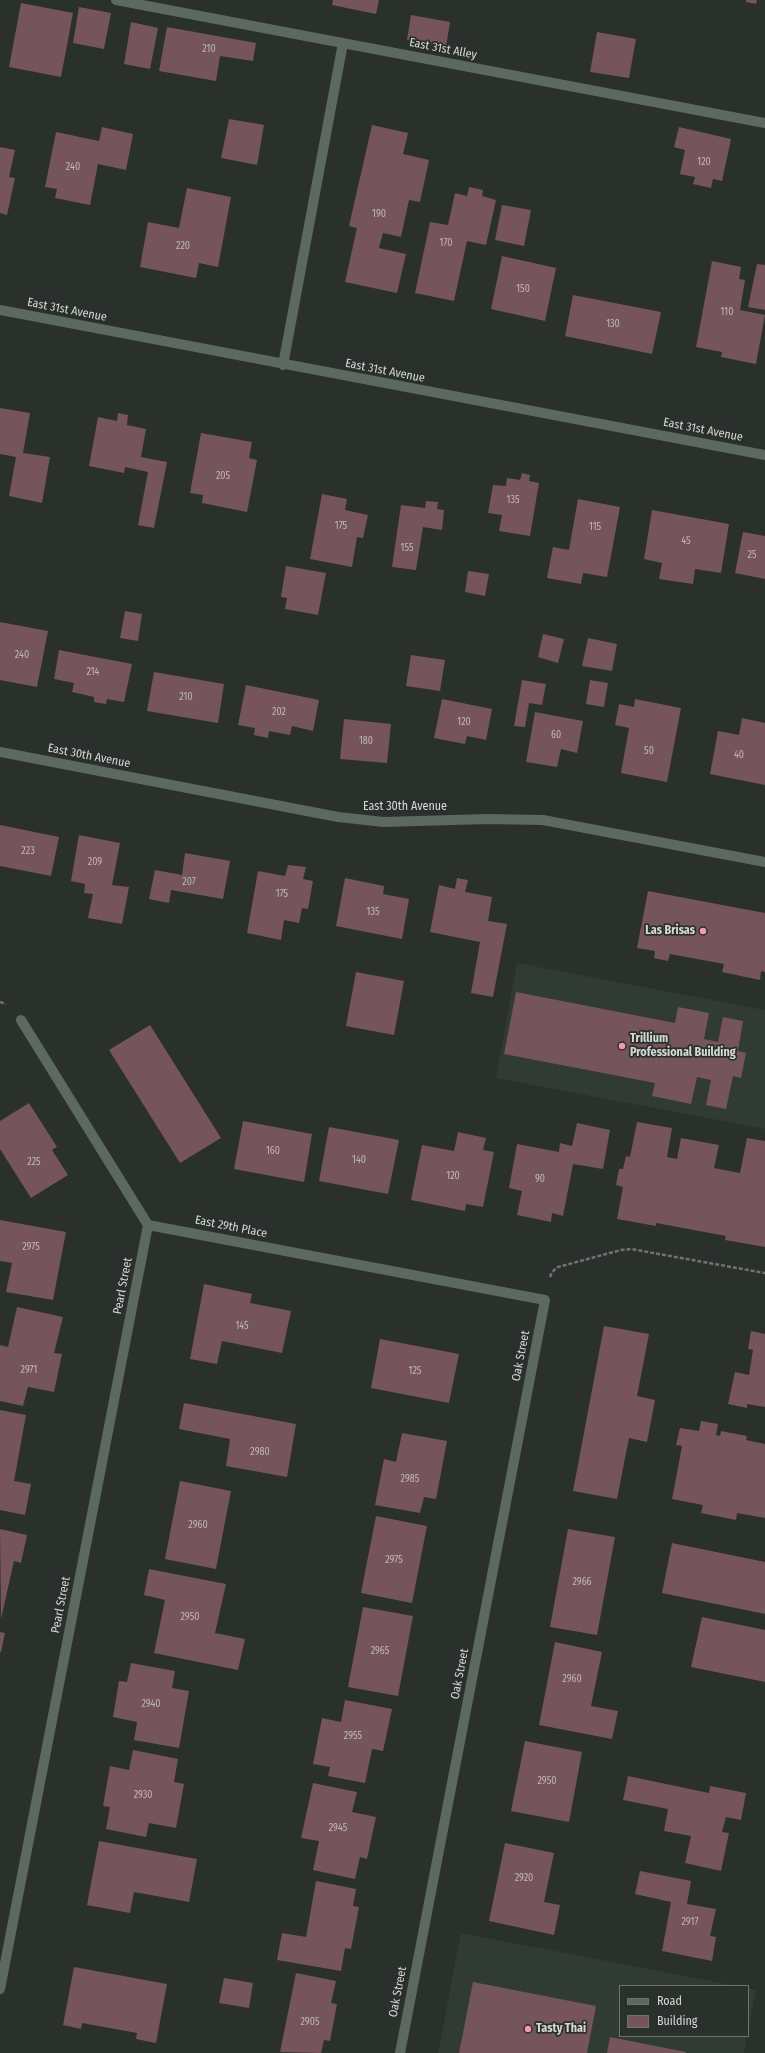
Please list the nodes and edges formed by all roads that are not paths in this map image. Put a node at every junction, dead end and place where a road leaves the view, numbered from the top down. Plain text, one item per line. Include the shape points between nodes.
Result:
1 (116, 0) edge
2 (343, 43) junction
3 (765, 123) edge
4 (0, 310) edge
5 (283, 365) junction
6 (765, 455) edge
7 (0, 752) edge
8 (765, 862) edge
9 (21, 1020) dead end
10 (148, 1225) junction
11 (546, 1300) joint
12 (0, 1989) edge
13 (400, 2053) edge

1 - 2 street, East 31st Alley
2 - 3 street, East 31st Alley
2 - 5 street
4 - 5 street, East 31st Avenue
5 - 6 street, East 31st Avenue
7 - 8 street, East 30th Avenue via 361,820 543,820
9 - 10 street
10 - 11 street, East 29th Place
10 - 12 street, Pearl Street
11 - 13 street, Oak Street

